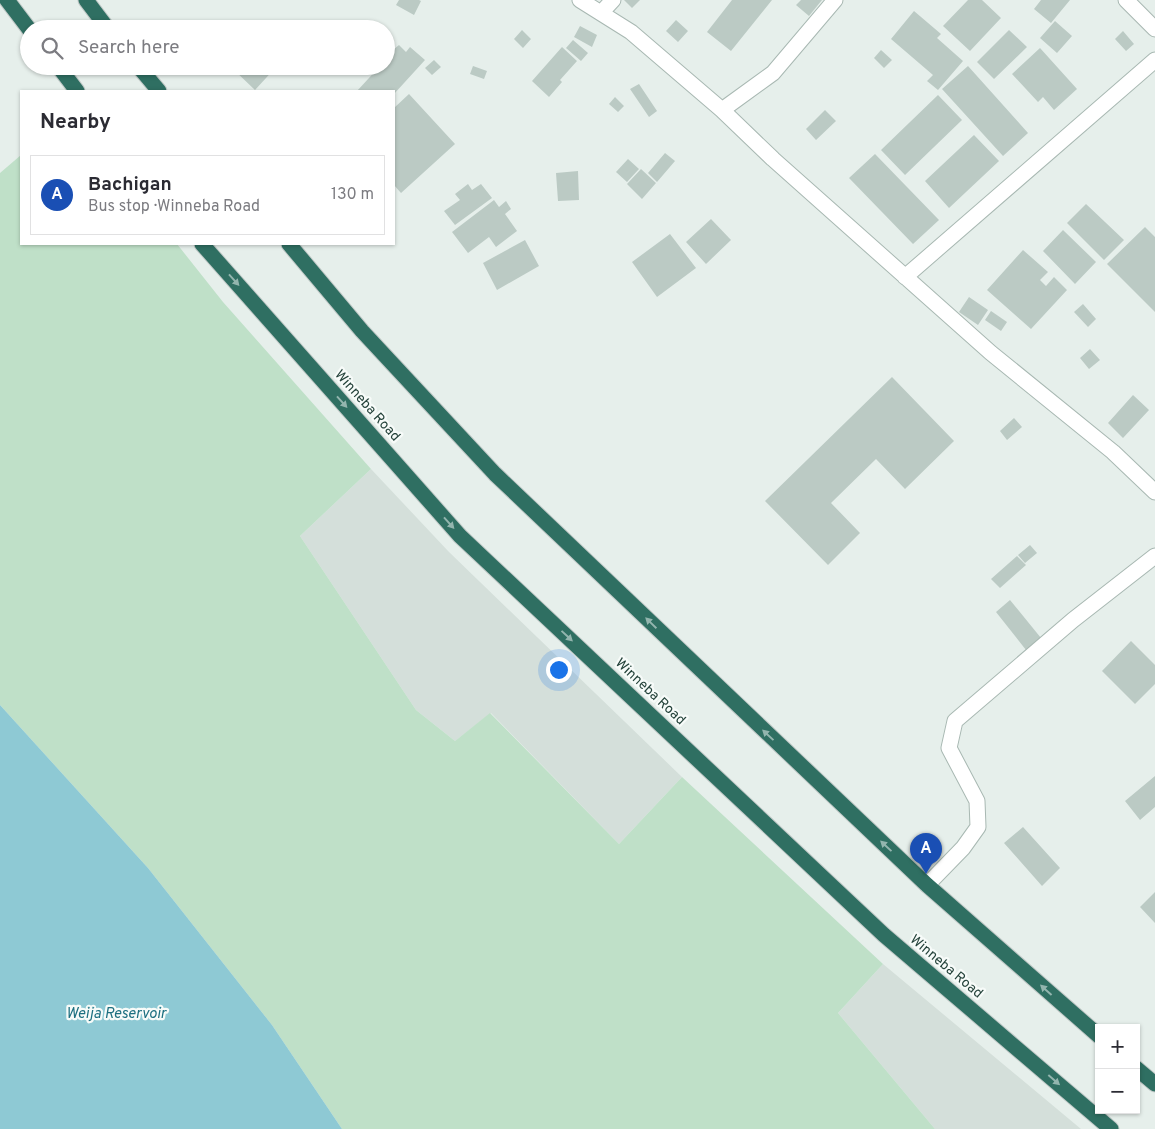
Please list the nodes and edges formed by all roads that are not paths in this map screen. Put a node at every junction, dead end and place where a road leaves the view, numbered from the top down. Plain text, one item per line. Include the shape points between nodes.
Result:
1 (7, 0) edge
2 (86, 0) edge
3 (580, 0) edge
4 (613, 0) edge
5 (835, 0) edge
6 (1126, 0) edge
7 (601, 13) junction
8 (22, 20) edge
9 (101, 20) edge
10 (1155, 29) edge
11 (1155, 60) edge
12 (65, 75) edge
13 (146, 75) edge
14 (76, 90) edge
15 (158, 90) edge
16 (722, 110) junction
17 (203, 245) edge
18 (290, 245) edge
19 (905, 277) junction
20 (1155, 492) edge
21 (1155, 556) edge
22 (927, 885) junction
23 (1095, 1032) edge
24 (1137, 1069) edge
25 (1155, 1084) edge
26 (1111, 1129) edge

1 - 8 highway
2 - 9 highway
3 - 7 street
4 - 7 street
5 - 16 street via 773,73
6 - 10 street
7 - 16 street via 631,32
11 - 19 street
12 - 14 highway
13 - 15 highway
16 - 19 street
17 -> 26 highway, Winneba Road via 460,536 884,935
22 -> 18 highway via 495,474 362,331
19 - 20 street via 991,353 1113,452
21 - 22 street via 1073,620 955,721 949,748 977,801 978,827 963,848
23 -> 22 highway
24 - 25 highway

